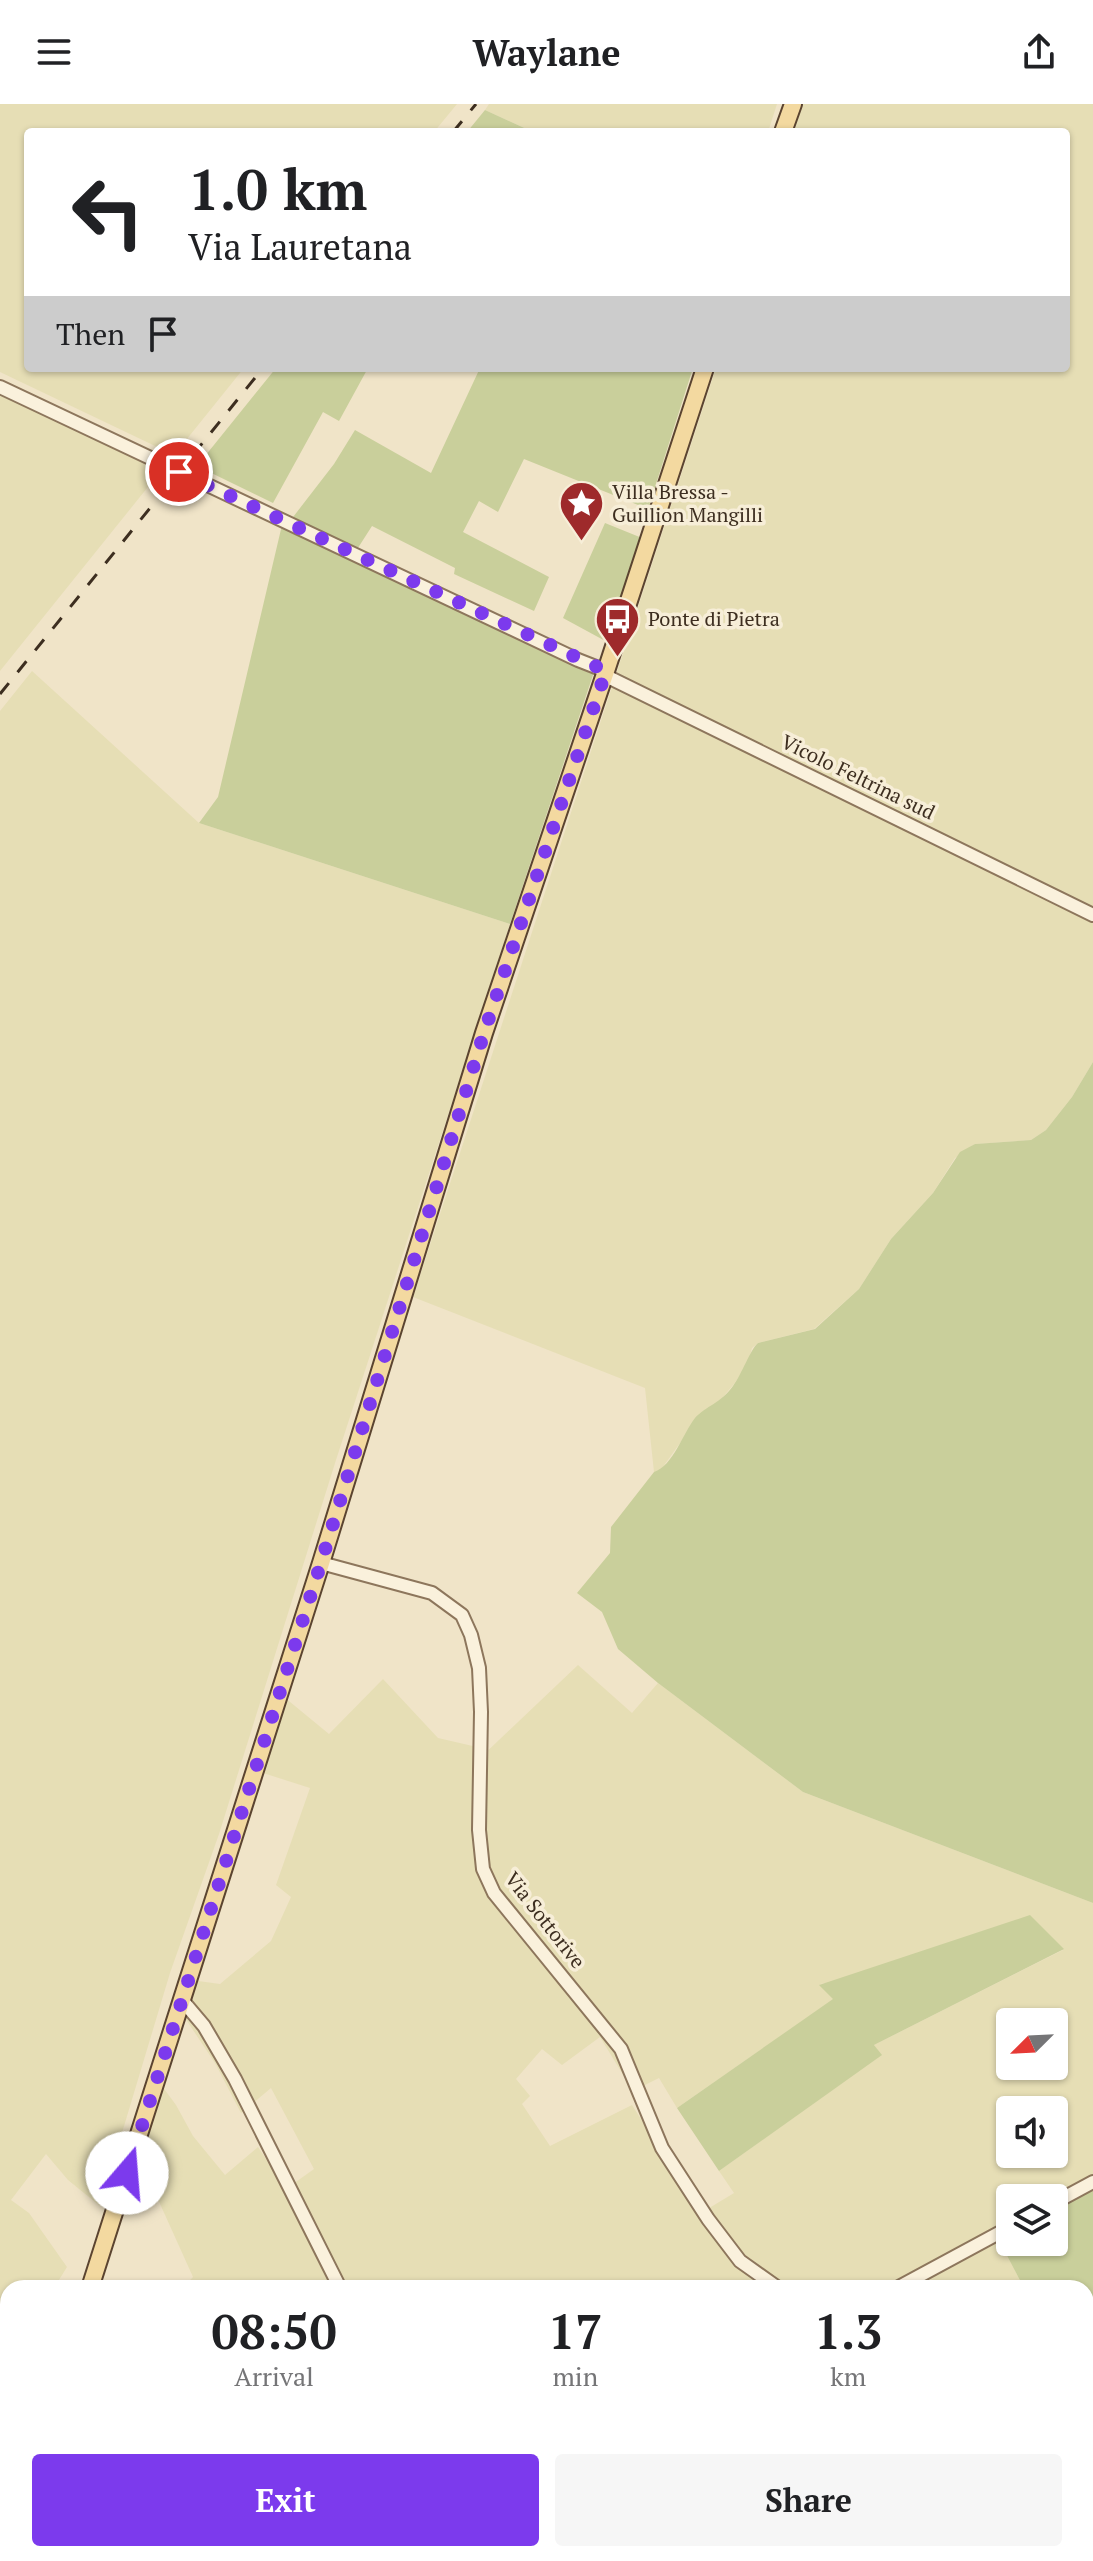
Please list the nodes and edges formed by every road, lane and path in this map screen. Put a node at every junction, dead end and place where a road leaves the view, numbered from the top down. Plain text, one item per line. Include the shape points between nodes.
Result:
1 (793, 104) edge
2 (784, 128) edge
3 (704, 372) edge
4 (0, 387) edge
5 (605, 673) junction
6 (1093, 915) edge
7 (321, 1563) junction
8 (182, 2000) junction
9 (1093, 2182) edge
10 (1068, 2195) edge
11 (996, 2235) edge
12 (93, 2280) edge
13 (336, 2280) edge
14 (767, 2280) edge
15 (912, 2280) edge

1 - 2 main road
3 - 5 main road
4 - 5 street, Vicolo Feltrina sud
5 - 6 street, Vicolo Feltrina sud
5 - 7 main road via 484,1033
7 - 8 main road
7 - 14 street, Via Sottorive via 432,1593 462,1615 479,1668 483,1869 494,1893 621,2049 662,2148 708,2219 740,2261
8 - 12 main road
8 - 13 street via 235,2079
9 - 10 street
11 - 15 street

